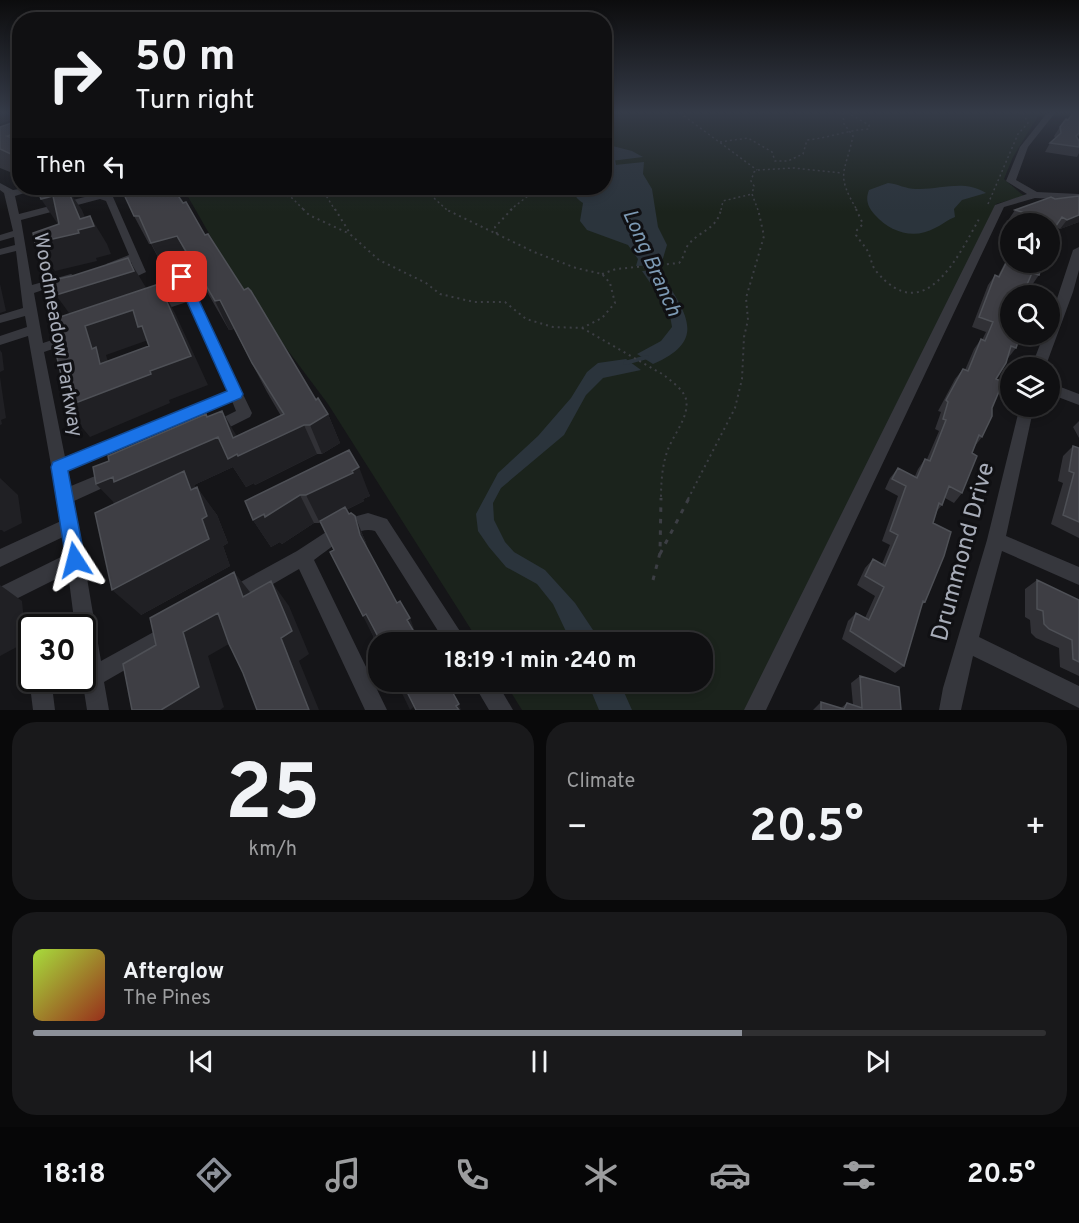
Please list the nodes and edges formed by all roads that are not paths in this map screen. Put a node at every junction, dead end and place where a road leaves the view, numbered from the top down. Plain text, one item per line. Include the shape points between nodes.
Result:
1 (1025, 146) edge
2 (3, 189) edge
3 (60, 195) edge
4 (91, 195) edge
5 (104, 195) edge
6 (1035, 195) junction
7 (1079, 197) edge
8 (54, 208) junction
9 (18, 233) junction
10 (0, 238) edge
11 (1079, 250) edge
12 (0, 252) edge
13 (135, 256) junction
14 (102, 267) edge
15 (182, 277) dead end
16 (73, 280) edge
17 (114, 282) edge
18 (27, 291) junction
19 (1073, 294) edge
20 (192, 296) junction
21 (30, 310) junction
22 (138, 314) edge
23 (0, 320) edge
24 (96, 329) edge
25 (34, 330) junction
26 (0, 341) edge
27 (38, 350) junction
28 (1043, 357) edge
29 (1060, 392) edge
30 (236, 394) junction
31 (1079, 400) edge
32 (1024, 417) edge
33 (196, 437) edge
34 (59, 467) junction
35 (124, 470) edge
36 (65, 497) junction
37 (70, 525) junction
38 (996, 540) junction
39 (303, 557) junction
40 (0, 558) edge
41 (75, 560) junction
42 (1079, 576) edge
43 (0, 597) edge
44 (213, 608) edge
45 (80, 614) edge
46 (183, 625) edge
47 (451, 632) edge
48 (967, 642) junction
49 (96, 675) edge
50 (42, 692) edge
51 (95, 692) edge
52 (490, 692) edge
53 (1079, 697) edge
54 (44, 710) edge
55 (98, 710) edge
56 (376, 710) edge
57 (502, 710) edge
58 (755, 710) edge
59 (950, 710) edge

1 - 6 street via 1011,181
2 - 9 street, Woodmeadow Parkway
3 - 8 street via 49,198
4 - 8 street
5 - 13 street via 110,199
6 - 7 street
6 - 58 street via 998,207
8 - 9 street
9 - 10 street
9 - 12 street
9 - 18 street, Woodmeadow Parkway
11 - 19 street
13 - 14 street
13 - 17 street via 140,272
15 - 20 street
16 - 18 street
18 - 21 street, Woodmeadow Parkway
19 - 28 street
20 - 22 street
20 - 30 street
21 - 23 street
21 - 25 street, Woodmeadow Parkway
24 - 27 street
25 - 26 street
25 - 27 street, Woodmeadow Parkway
27 - 34 street, Woodmeadow Parkway
29 - 31 street
30 - 33 street via 245,413
30 - 34 street
32 - 38 street, Drummond Drive
34 - 36 street, Woodmeadow Parkway
35 - 36 street
36 - 37 street, Woodmeadow Parkway
37 - 40 street
37 - 41 street, Woodmeadow Parkway
38 - 42 street
38 - 48 street, Drummond Drive
39 - 44 street
39 - 47 street via 352,525 368,521 381,525
39 - 56 street
41 - 43 street
41 - 45 street, Woodmeadow Parkway
46 - 49 street
48 - 53 street
48 - 59 street, Drummond Drive
50 - 54 street
51 - 55 street, Woodmeadow Parkway
52 - 57 street

